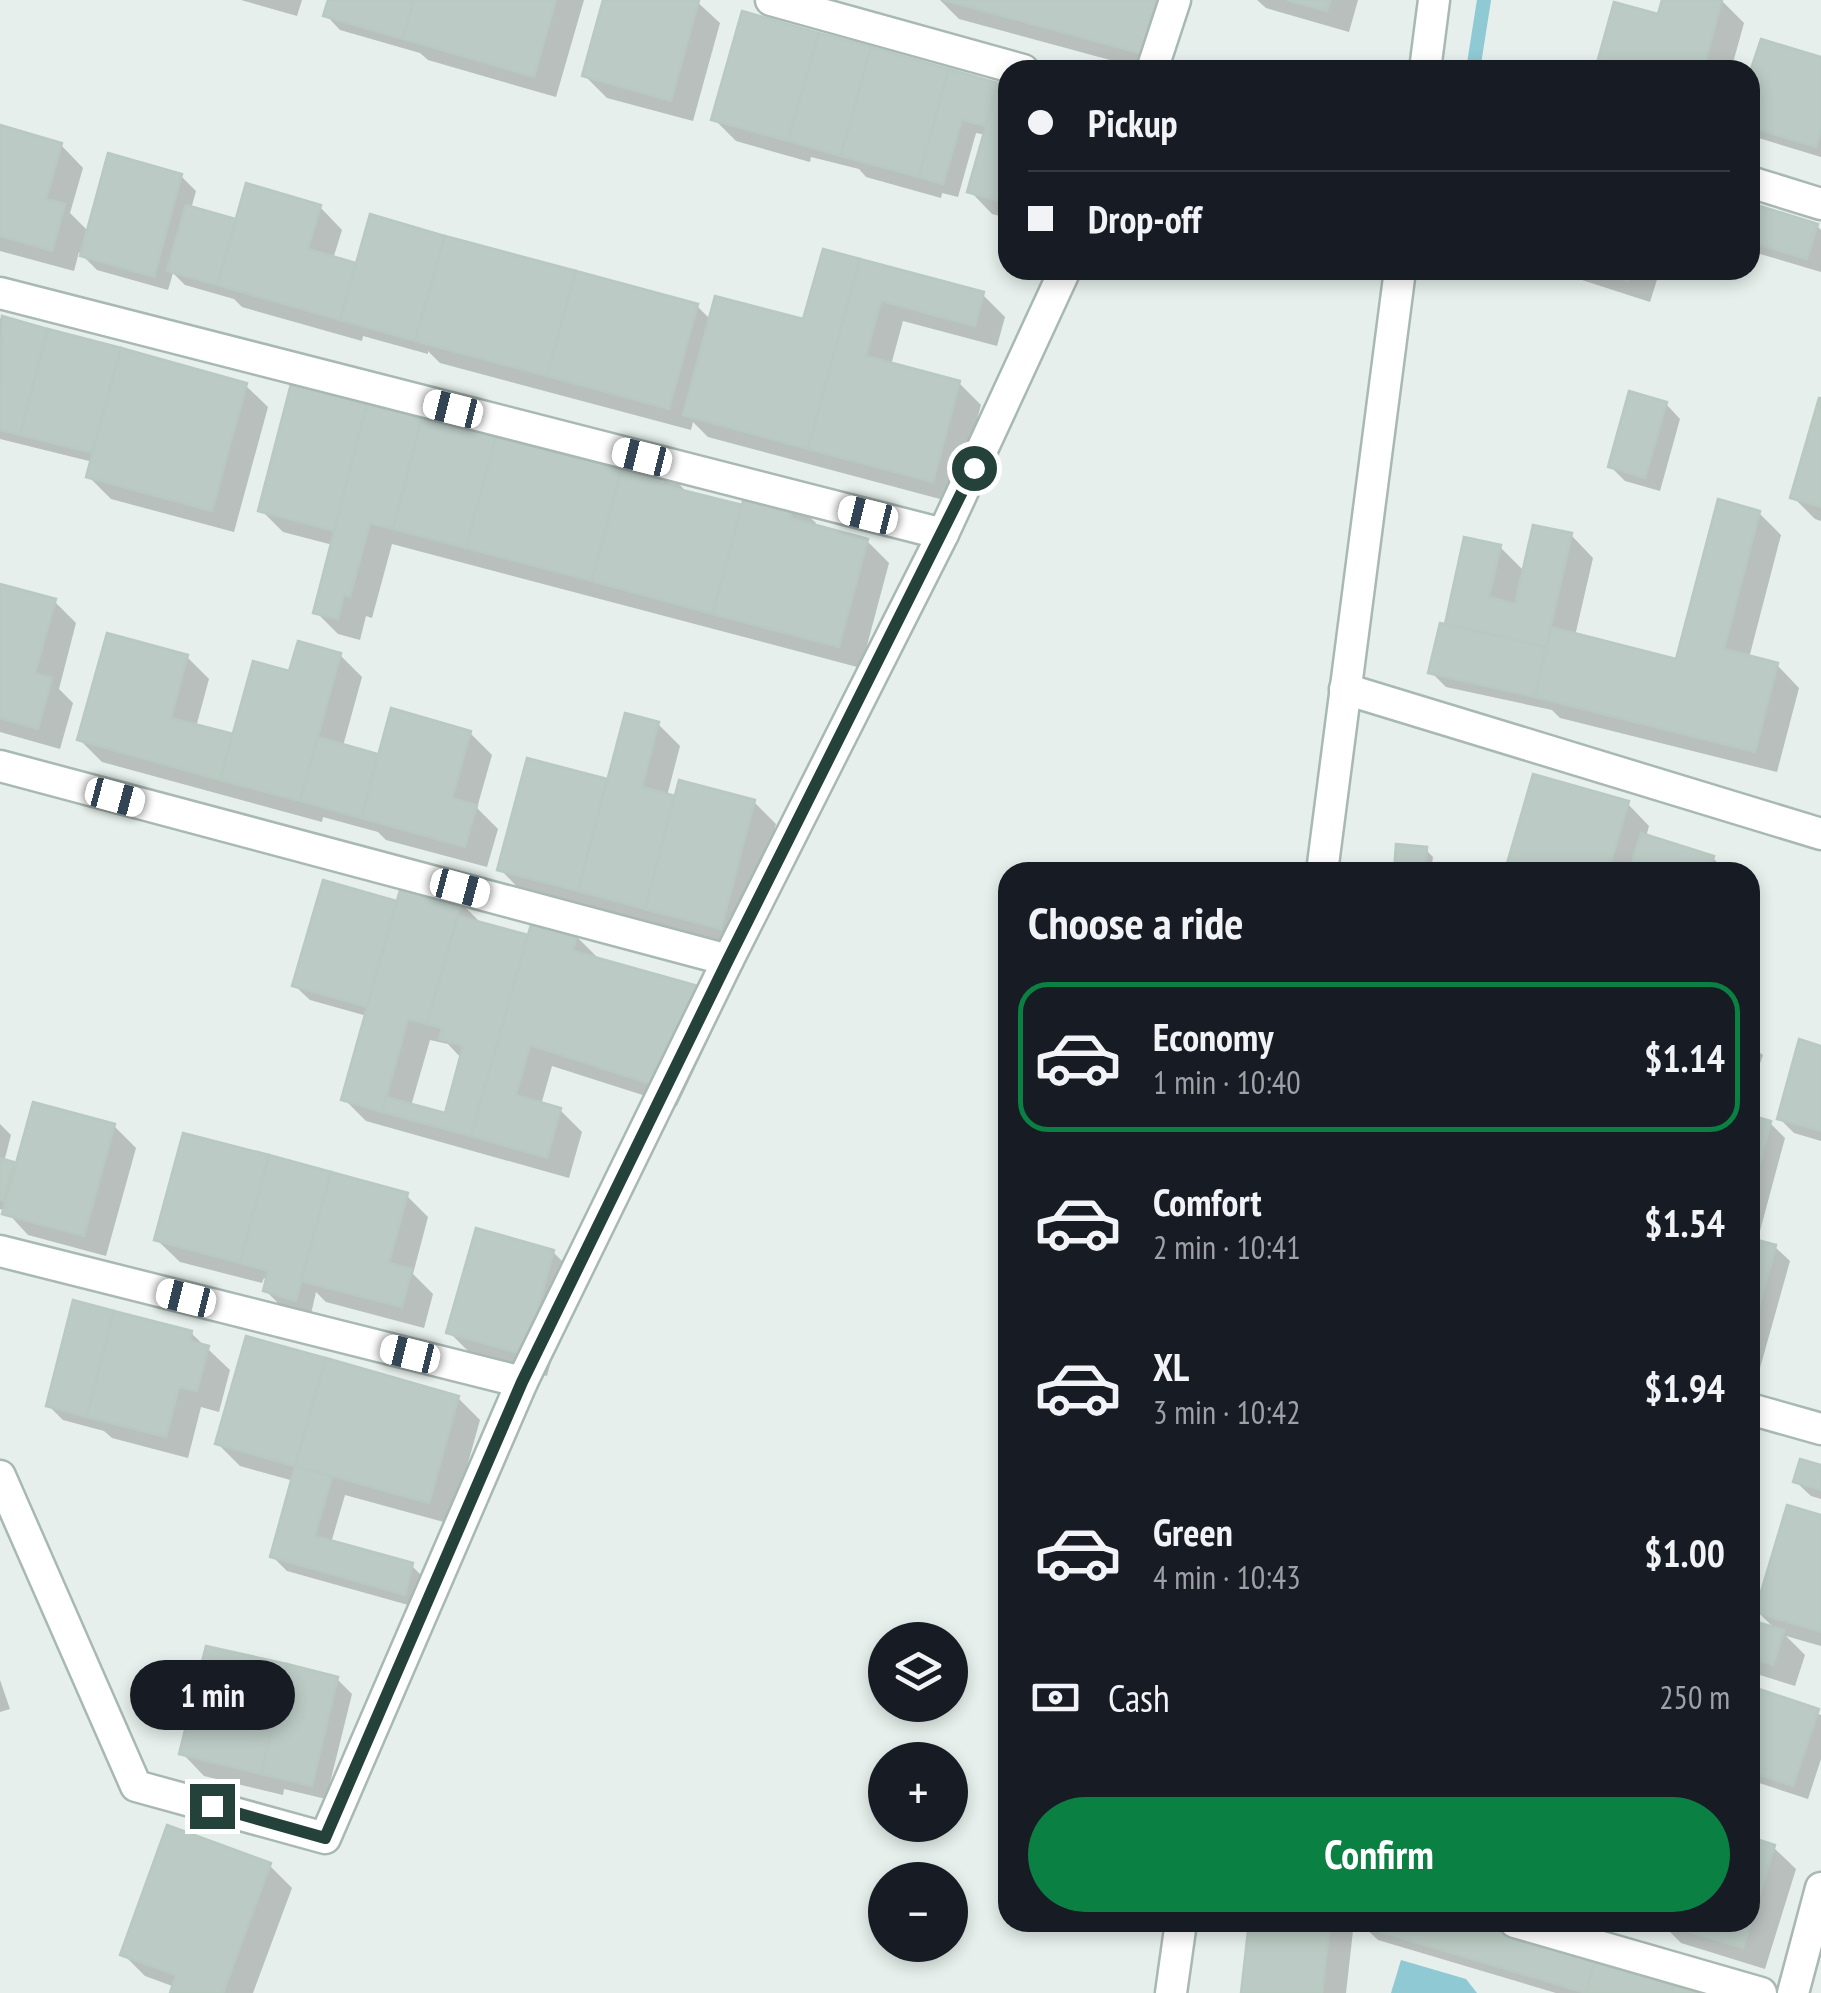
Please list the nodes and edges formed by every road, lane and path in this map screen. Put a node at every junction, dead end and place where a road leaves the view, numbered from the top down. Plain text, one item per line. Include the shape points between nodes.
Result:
1 (771, 0) edge
2 (1174, 0) edge
3 (1434, 0) edge
4 (1155, 60) edge
5 (1427, 60) edge
6 (998, 63) edge
7 (1760, 185) edge
8 (1821, 204) edge
9 (1060, 280) edge
10 (1399, 280) edge
11 (0, 293) edge
12 (944, 534) junction
13 (1345, 689) junction
14 (0, 766) edge
15 (1821, 834) edge
16 (1323, 862) edge
17 (728, 960) junction
18 (0, 1251) edge
19 (522, 1382) junction
20 (1760, 1411) edge
21 (1821, 1429) edge
22 (0, 1476) edge
23 (1821, 1888) edge
24 (1180, 1932) edge
25 (1550, 1932) edge
26 (1171, 1993) edge
27 (1761, 1993) edge
28 (1793, 1993) edge

1 - 6 street
2 - 4 street
3 - 5 street
7 - 8 street
9 - 12 street
10 - 13 street
11 - 12 street
12 - 17 street
13 - 15 street
13 - 16 street
14 - 17 street
17 - 19 street
18 - 19 street
19 - 22 street via 325,1838 136,1786
20 - 21 street
23 - 28 street
24 - 26 street
25 - 27 street

